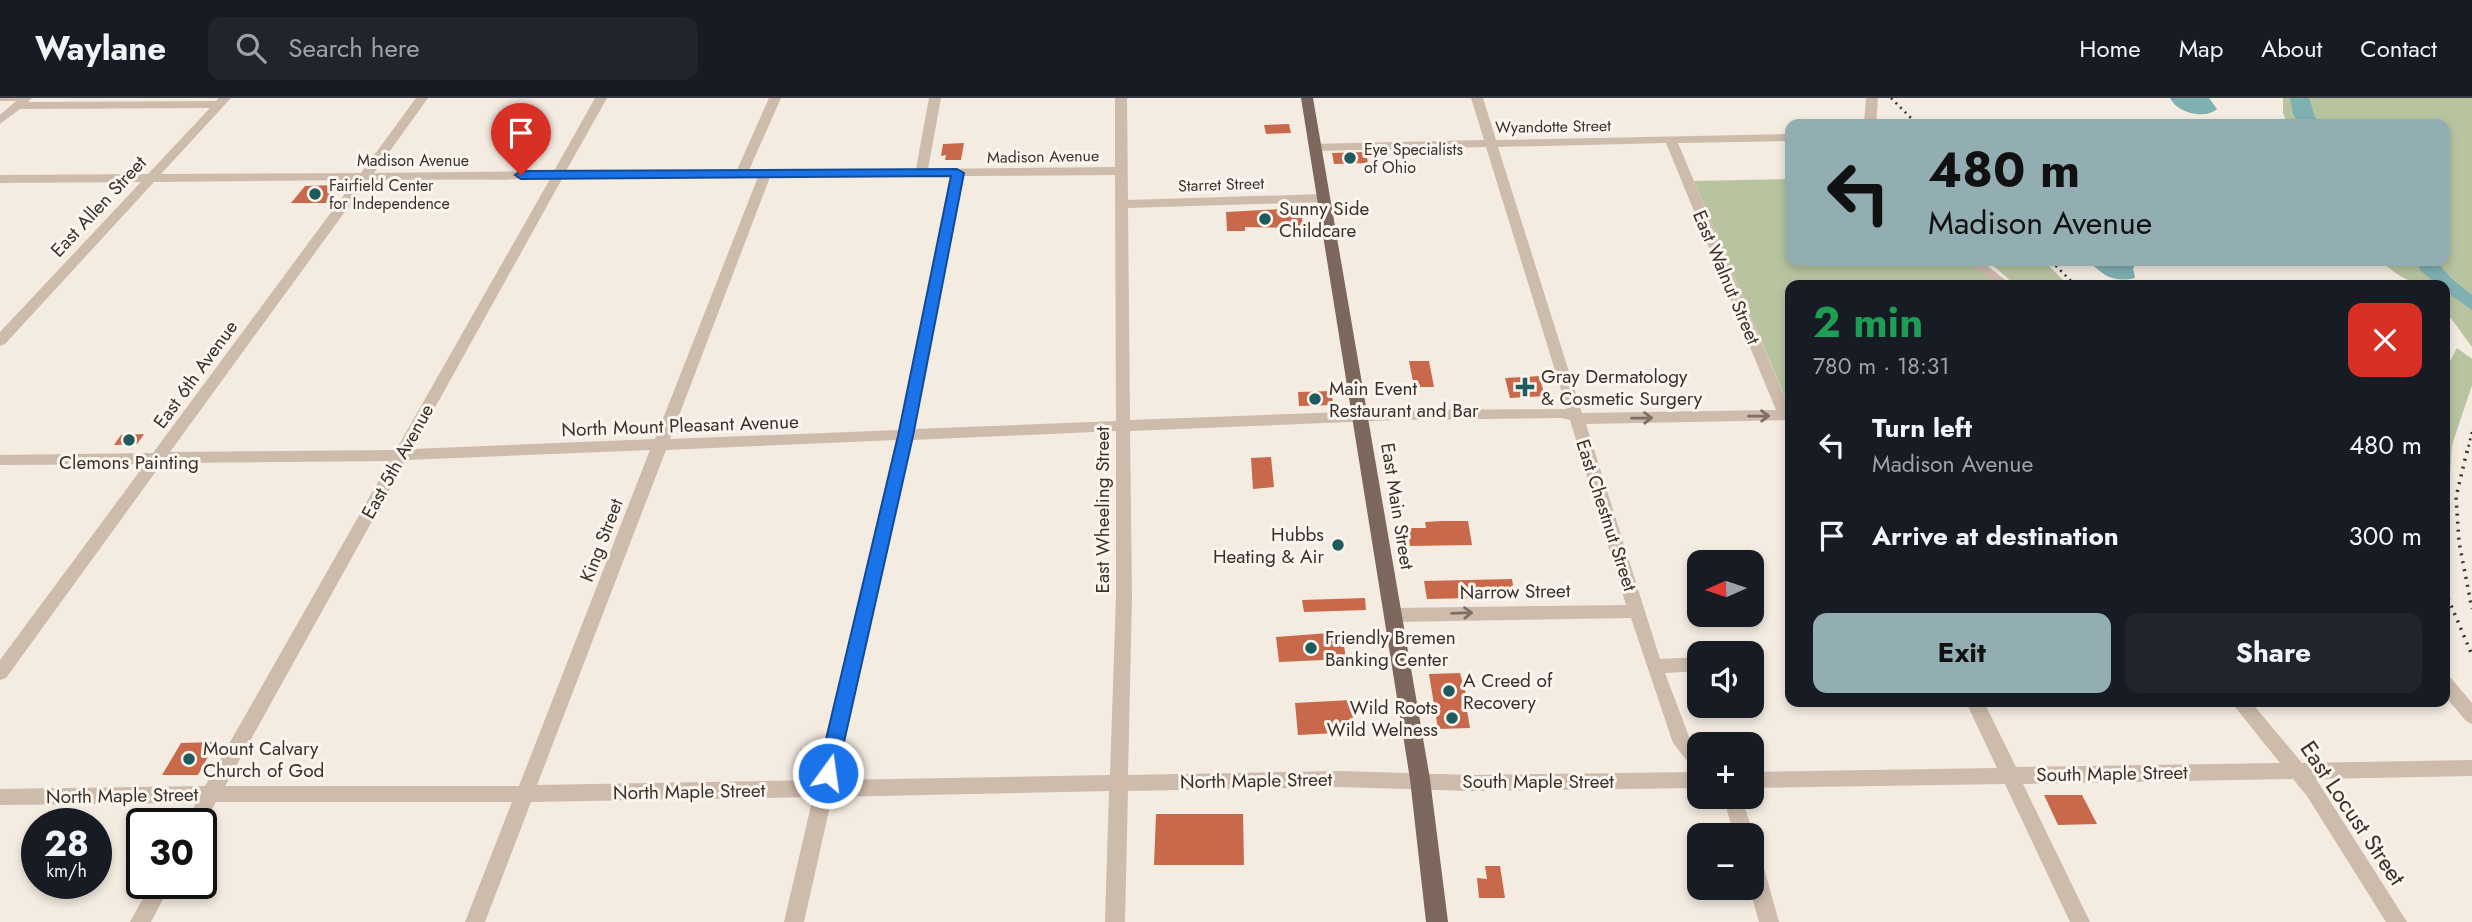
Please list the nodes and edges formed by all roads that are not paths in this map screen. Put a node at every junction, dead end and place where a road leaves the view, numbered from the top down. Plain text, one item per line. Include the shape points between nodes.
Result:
1 (0, 98) edge
2 (422, 98) edge
3 (601, 98) edge
4 (775, 98) edge
5 (935, 98) edge
6 (1121, 98) edge
7 (1307, 98) edge
8 (1477, 98) edge
9 (1872, 98) edge
10 (23, 101) edge
11 (222, 101) edge
12 (1870, 119) edge
13 (0, 121) edge
14 (1785, 137) edge
15 (1670, 139) junction
16 (1491, 143) junction
17 (1315, 147) junction
18 (1119, 171) junction
19 (742, 173) junction
20 (765, 173) junction
21 (921, 173) junction
22 (957, 173) junction
23 (557, 175) junction
24 (364, 176) junction
25 (151, 178) junction
26 (0, 179) edge
27 (1324, 198) junction
28 (1120, 204) junction
29 (1980, 266) edge
30 (1998, 280) edge
31 (0, 341) edge
32 (1785, 408) edge
33 (1574, 415) junction
34 (1785, 415) edge
35 (1360, 416) junction
36 (1122, 426) junction
37 (905, 436) junction
38 (659, 445) junction
39 (401, 455) junction
40 (0, 460) edge
41 (156, 460) junction
42 (1638, 611) junction
43 (1394, 615) junction
44 (1687, 665) edge
45 (1654, 666) junction
46 (0, 673) edge
47 (2450, 689) edge
48 (1978, 707) edge
49 (2244, 707) edge
50 (2472, 716) edge
51 (1687, 749) edge
52 (2472, 768) edge
53 (2299, 771) junction
54 (2012, 776) junction
55 (1420, 779) junction
56 (1687, 780) edge
57 (1764, 780) edge
58 (1120, 782) junction
59 (824, 790) junction
60 (211, 794) junction
61 (526, 794) junction
62 (0, 797) edge
63 (203, 808) edge
64 (153, 899) edge
65 (1763, 900) edge
66 (140, 922) edge
67 (475, 922) edge
68 (794, 922) edge
69 (1115, 922) edge
70 (1437, 922) edge
71 (1769, 922) edge
72 (2080, 922) edge
73 (2397, 922) edge

1 - 10 street
2 - 24 street, East 6th Avenue
3 - 23 street, East 5th Avenue
4 - 19 street
5 - 21 street
6 - 18 street, East Wheeling Street
7 - 17 main road, East Main Street
8 - 16 street, East Chestnut Street
9 - 12 street
10 - 11 street
10 - 13 street
11 - 25 street, East Allen Street
14 - 15 street, Wyandotte Street
15 - 16 street, Wyandotte Street
15 - 32 street, East Walnut Street
16 - 17 street, Wyandotte Street
16 - 33 street, East Chestnut Street
17 - 27 main road, East Main Street
18 - 22 street, Madison Avenue
18 - 28 street, East Wheeling Street
19 - 20 street, Madison Avenue
19 - 23 street, Madison Avenue
20 - 21 street, Madison Avenue
20 - 38 street, King Street
21 - 22 street, Madison Avenue
22 - 37 street
23 - 24 street, Madison Avenue
23 - 39 street, East 5th Avenue
24 - 25 street, Madison Avenue
24 - 41 street, East 6th Avenue
25 - 26 street, Madison Avenue
25 - 31 street, East Allen Street
27 - 28 street, Starret Street
27 - 35 main road, East Main Street
28 - 36 street, East Wheeling Street
29 - 30 street
33 -> 34 street, North Mount Pleasant Avenue via 1587,419
33 - 35 street, North Mount Pleasant Avenue
33 - 42 street, East Chestnut Street
35 - 36 street, North Mount Pleasant Avenue
35 - 43 main road, East Main Street
36 - 37 street, North Mount Pleasant Avenue
36 - 58 street, East Wheeling Street
37 - 38 street, North Mount Pleasant Avenue
37 - 59 street
38 - 39 street, North Mount Pleasant Avenue
38 - 61 street, King Street
39 - 41 street, North Mount Pleasant Avenue
39 - 60 street, East 5th Avenue
40 - 41 street, North Mount Pleasant Avenue
41 - 46 street, East 6th Avenue
43 -> 42 street, Narrow Street
42 - 45 street, East Chestnut Street
43 - 55 main road, East Main Street
44 - 45 street
45 - 51 street, East Chestnut Street
47 - 50 street
48 - 54 street
49 - 53 street, East Locust Street
52 - 53 street, South Maple Street
53 - 54 street, South Maple Street
53 - 73 street, East Locust Street
54 - 57 street, South Maple Street
54 - 72 street
55 - 56 street, South Maple Street via 1470,783
55 - 58 street, North Maple Street
55 - 70 main road, East Main Street
58 - 59 street, North Maple Street
58 - 69 street, East Wheeling Street
59 - 61 street, North Maple Street
59 - 68 street
60 - 61 street, North Maple Street
60 - 62 street, North Maple Street
60 - 63 street, East 5th Avenue
61 - 67 street, King Street
64 - 66 street
65 - 71 street

